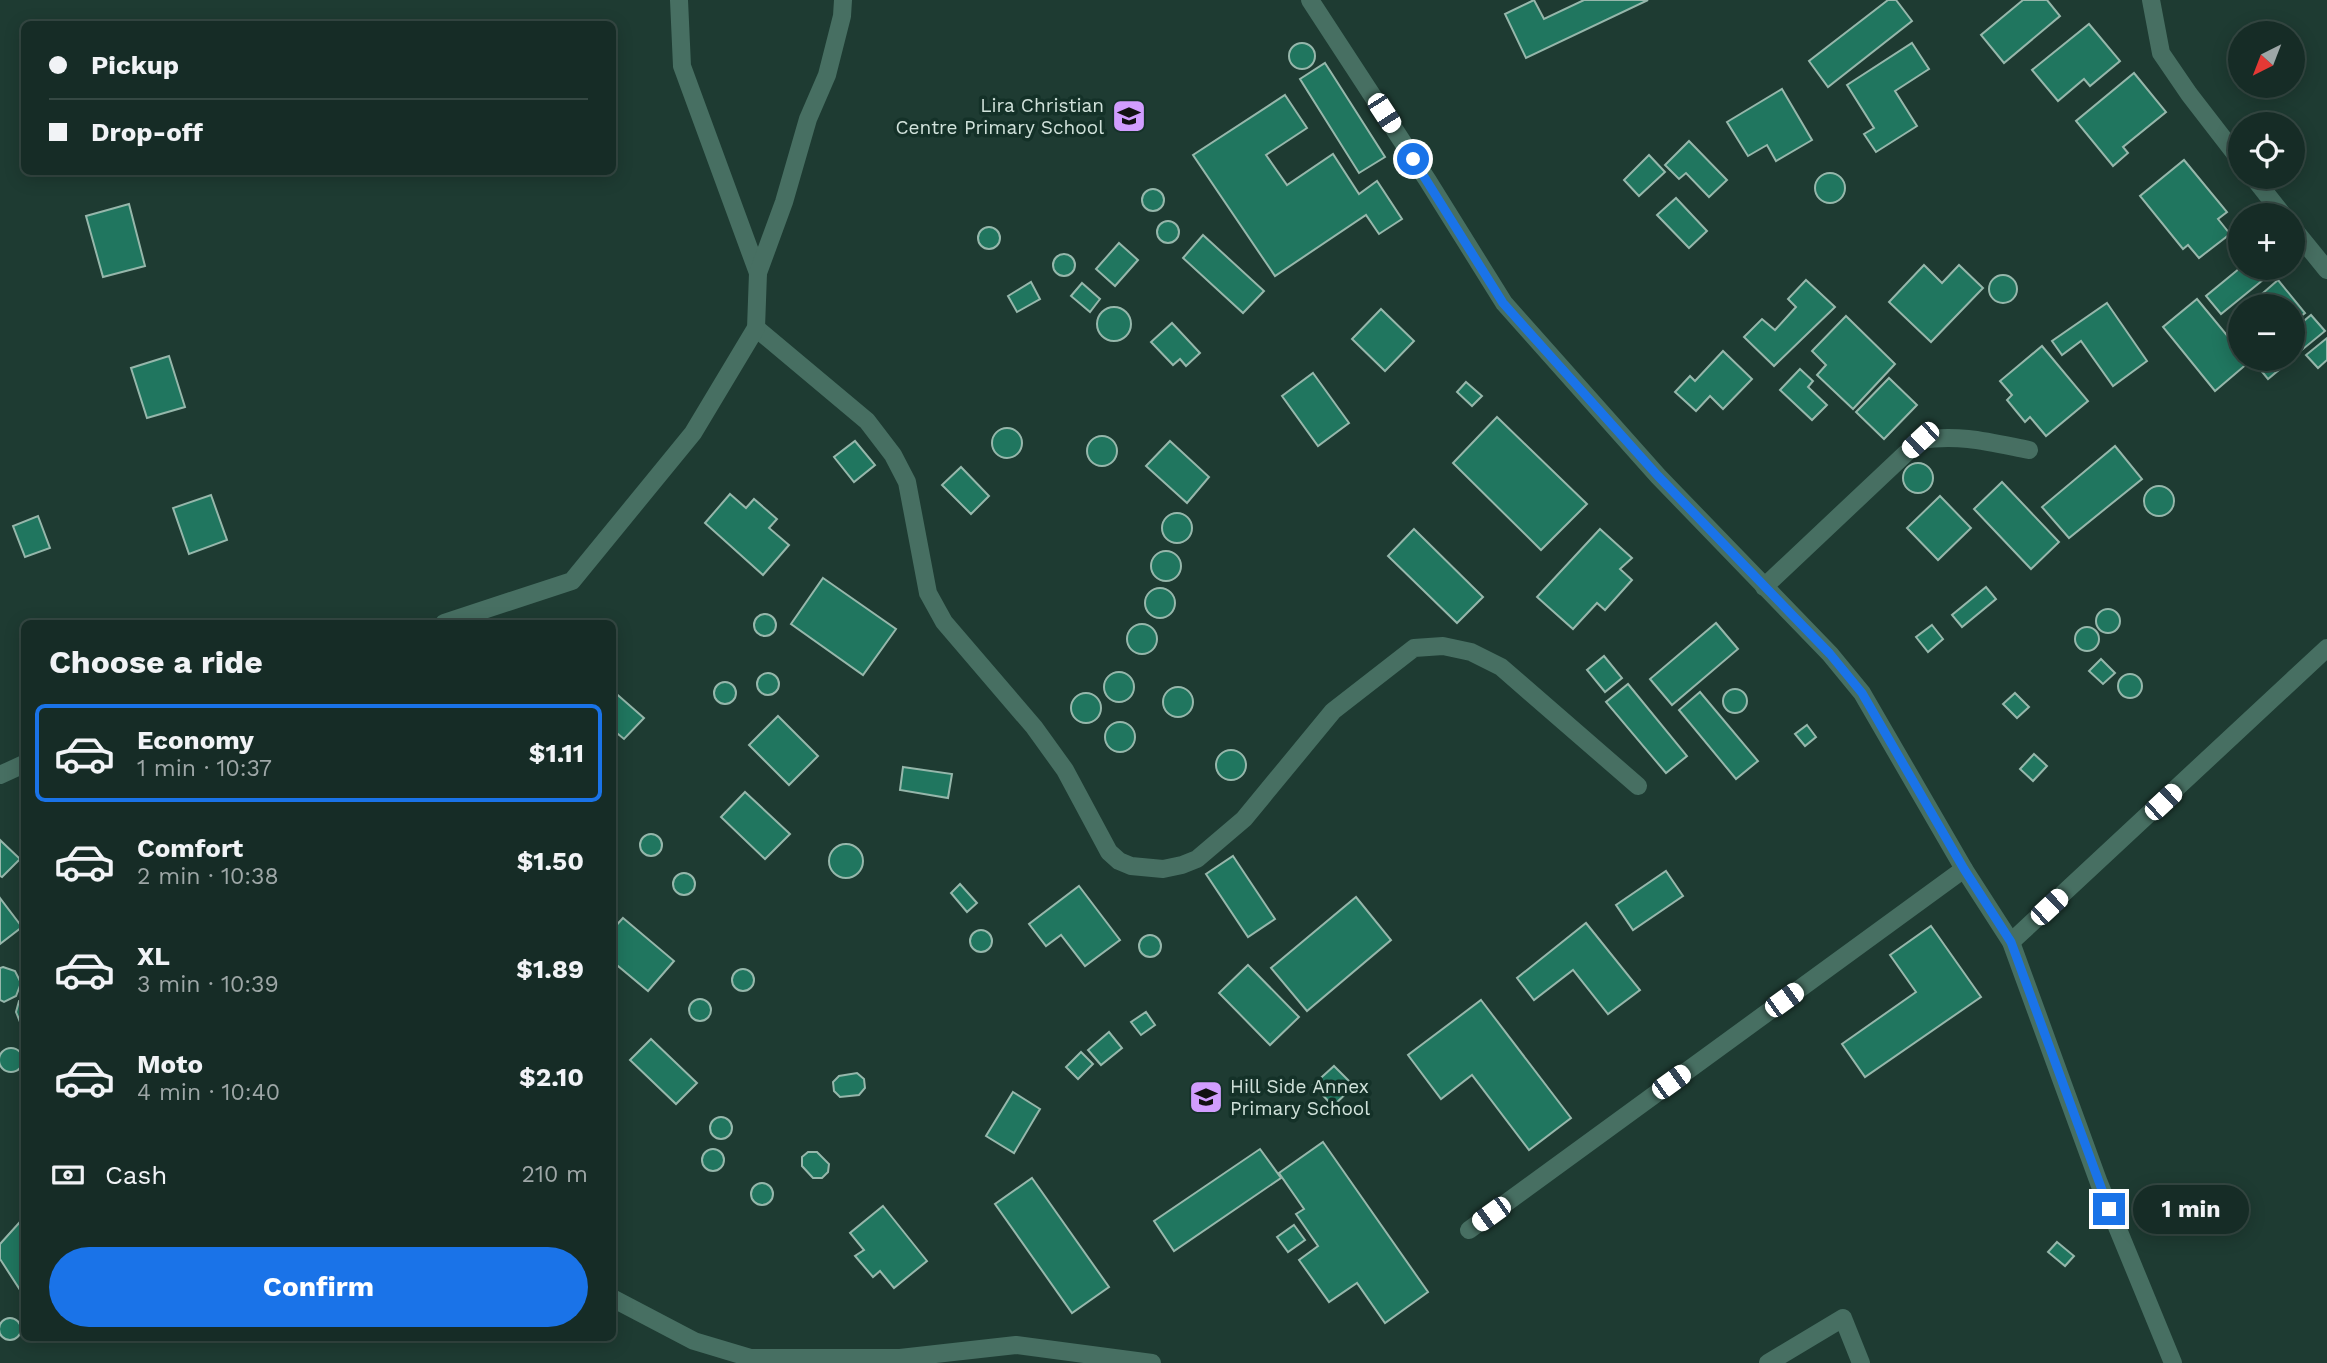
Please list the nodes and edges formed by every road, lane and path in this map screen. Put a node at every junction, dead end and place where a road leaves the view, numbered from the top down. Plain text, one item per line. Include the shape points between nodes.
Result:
1 (679, 0) edge
2 (843, 0) edge
3 (1310, 0) edge
4 (2151, 0) edge
5 (2228, 144) edge
6 (2262, 189) edge
7 (2274, 203) edge
8 (2305, 243) edge
9 (2327, 270) edge
10 (758, 273) junction
11 (756, 328) junction
12 (2029, 450) dead end
13 (1764, 587) junction
14 (453, 620) edge
15 (2327, 648) edge
16 (21, 765) edge
17 (0, 775) edge
18 (1637, 786) dead end
19 (1964, 869) junction
20 (2011, 942) junction
21 (1469, 1230) dead end
22 (616, 1300) edge
23 (1152, 1363) edge
24 (1768, 1363) edge
25 (1861, 1363) edge
26 (2173, 1363) edge

1 - 10 street via 682,66
2 - 10 street via 827,75
3 - 13 street via 1503,303
4 - 5 street via 2161,53
6 - 7 street
8 - 9 street
10 - 11 street
11 - 14 street via 692,433 572,581
11 - 18 street via 867,421 892,455 907,482 928,593 944,622 1034,727 1065,770 1109,852 1119,861 1163,869 1197,859 1244,819 1334,711 1414,648 1443,646 1471,652 1501,667
12 - 13 street via 1970,438 1920,440
13 - 19 street via 1862,693
15 - 20 street
16 - 17 street
19 - 20 street
19 - 21 street
20 - 26 street via 2099,1183
22 - 23 street via 694,1341 751,1358 900,1358 1016,1345
24 - 25 street via 1843,1318

